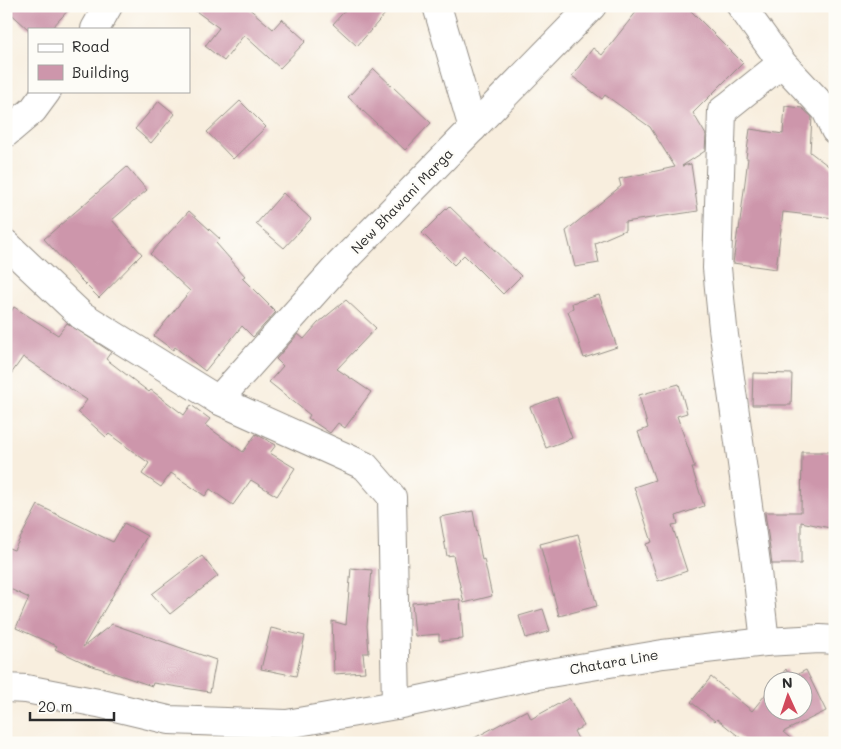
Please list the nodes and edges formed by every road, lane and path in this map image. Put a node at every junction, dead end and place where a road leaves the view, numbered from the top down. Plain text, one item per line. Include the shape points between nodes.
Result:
1 (108, 6) edge
2 (437, 6) edge
3 (592, 6) edge
4 (740, 6) edge
5 (96, 28) edge
6 (782, 63) junction
7 (46, 92) edge
8 (473, 128) junction
9 (835, 130) edge
10 (6, 133) edge
11 (6, 244) edge
12 (218, 400) junction
13 (835, 640) edge
14 (765, 642) junction
15 (6, 688) edge
16 (396, 705) junction
17 (175, 731) edge

1 - 5 street
2 - 8 street
3 - 8 street, New Bhawani Marga
4 - 6 street
6 - 9 street via 826,110
6 - 14 street via 722,112 717,268
7 - 10 street via 33,110
8 - 12 street, New Bhawani Marga via 338,266
11 - 12 street via 81,315
12 - 16 street via 365,466 392,497
13 - 14 street, Chatara Line
14 - 16 street, Chatara Line via 654,655 532,676
15 - 17 street, Chatara Line via 98,703
16 - 17 street, Chatara Line via 287,724

